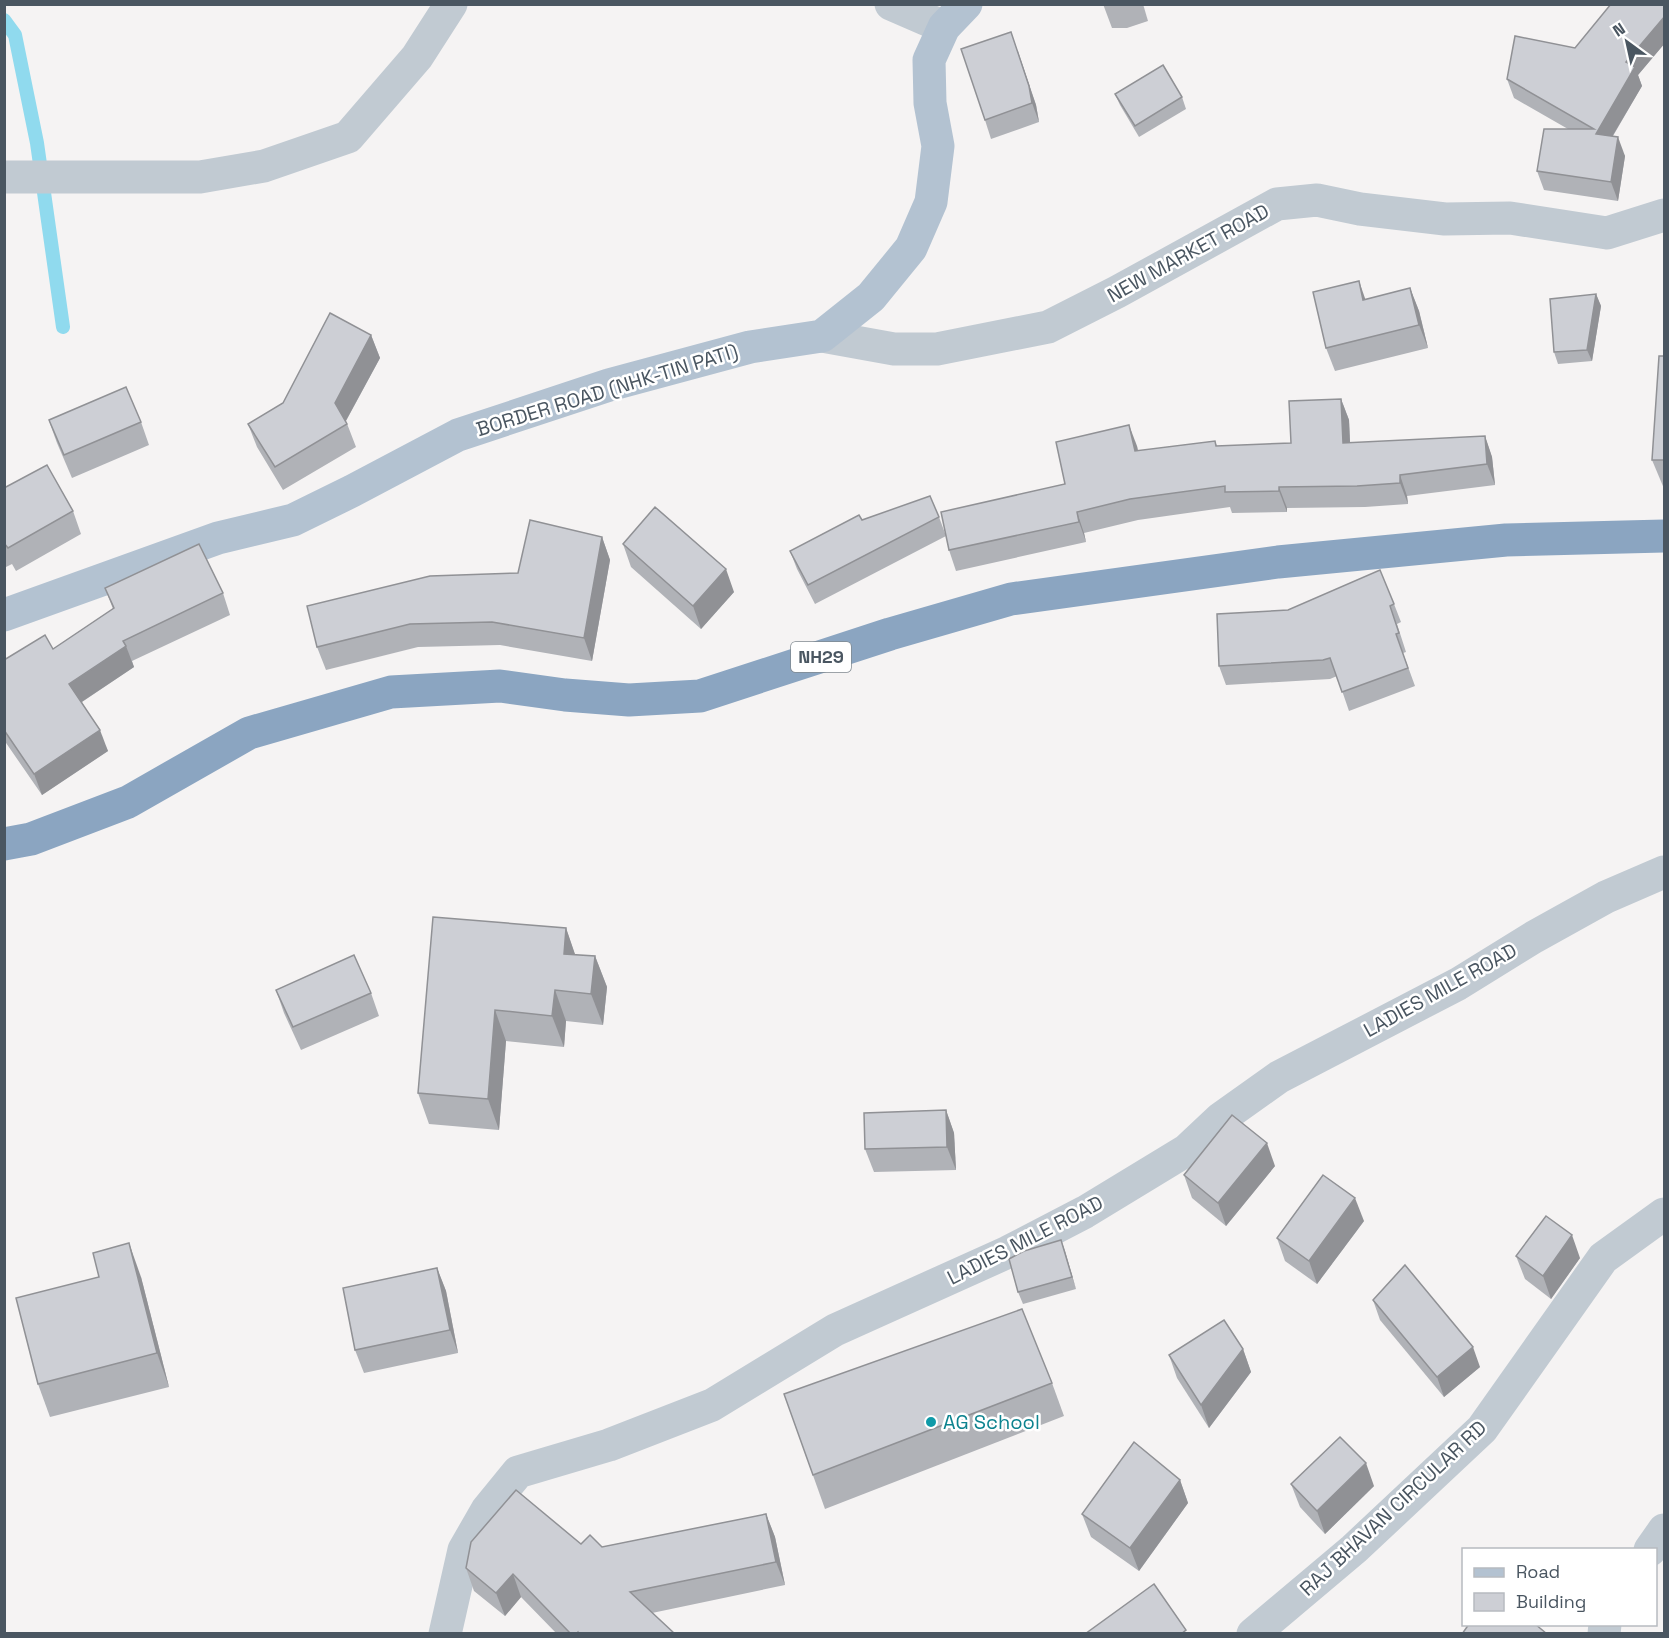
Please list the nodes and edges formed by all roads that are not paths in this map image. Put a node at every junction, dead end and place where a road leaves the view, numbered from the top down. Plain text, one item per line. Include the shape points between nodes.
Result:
1 (451, 4) edge
2 (891, 4) edge
3 (955, 16) edge
4 (8, 177) edge
5 (1665, 215) edge
6 (822, 336) junction
7 (1665, 536) edge
8 (1618, 537) junction
9 (1665, 549) edge
10 (4, 615) edge
11 (4, 844) edge
12 (1665, 872) edge
13 (1665, 1214) edge
14 (1665, 1530) edge
15 (1652, 1548) edge
16 (446, 1634) edge
17 (1253, 1634) edge

1 - 4 street via 417,57 348,137 264,166 200,177
2 - 3 street
3 - 6 main road, BORDER ROAD (NHK-TIN PATI) via 930,60 930,104 938,146 931,202 911,248 871,297
5 - 6 street, NEW MARKET ROAD via 1607,233 1510,218 1444,219 1317,200 1277,204 1048,327 938,349 894,349
6 - 10 main road, BORDER ROAD (NHK-TIN PATI) via 750,347 659,371 458,435 293,520 218,538
7 - 8 highway, NH29
8 - 9 main road
8 - 11 highway, NH29 via 1506,540 1289,561 1011,599 700,696 629,700 501,686 391,692 249,734 128,802 31,839
12 - 16 street, LADIES MILE ROAD via 1606,897 1458,984 1279,1077 1220,1119 1187,1150 1085,1212 1008,1252 835,1330 712,1405 609,1445 518,1472 486,1510 464,1551
13 - 17 street, RAJ BHAVAN CIRCULAR RD via 1603,1258 1482,1428 1354,1549
14 - 15 street

